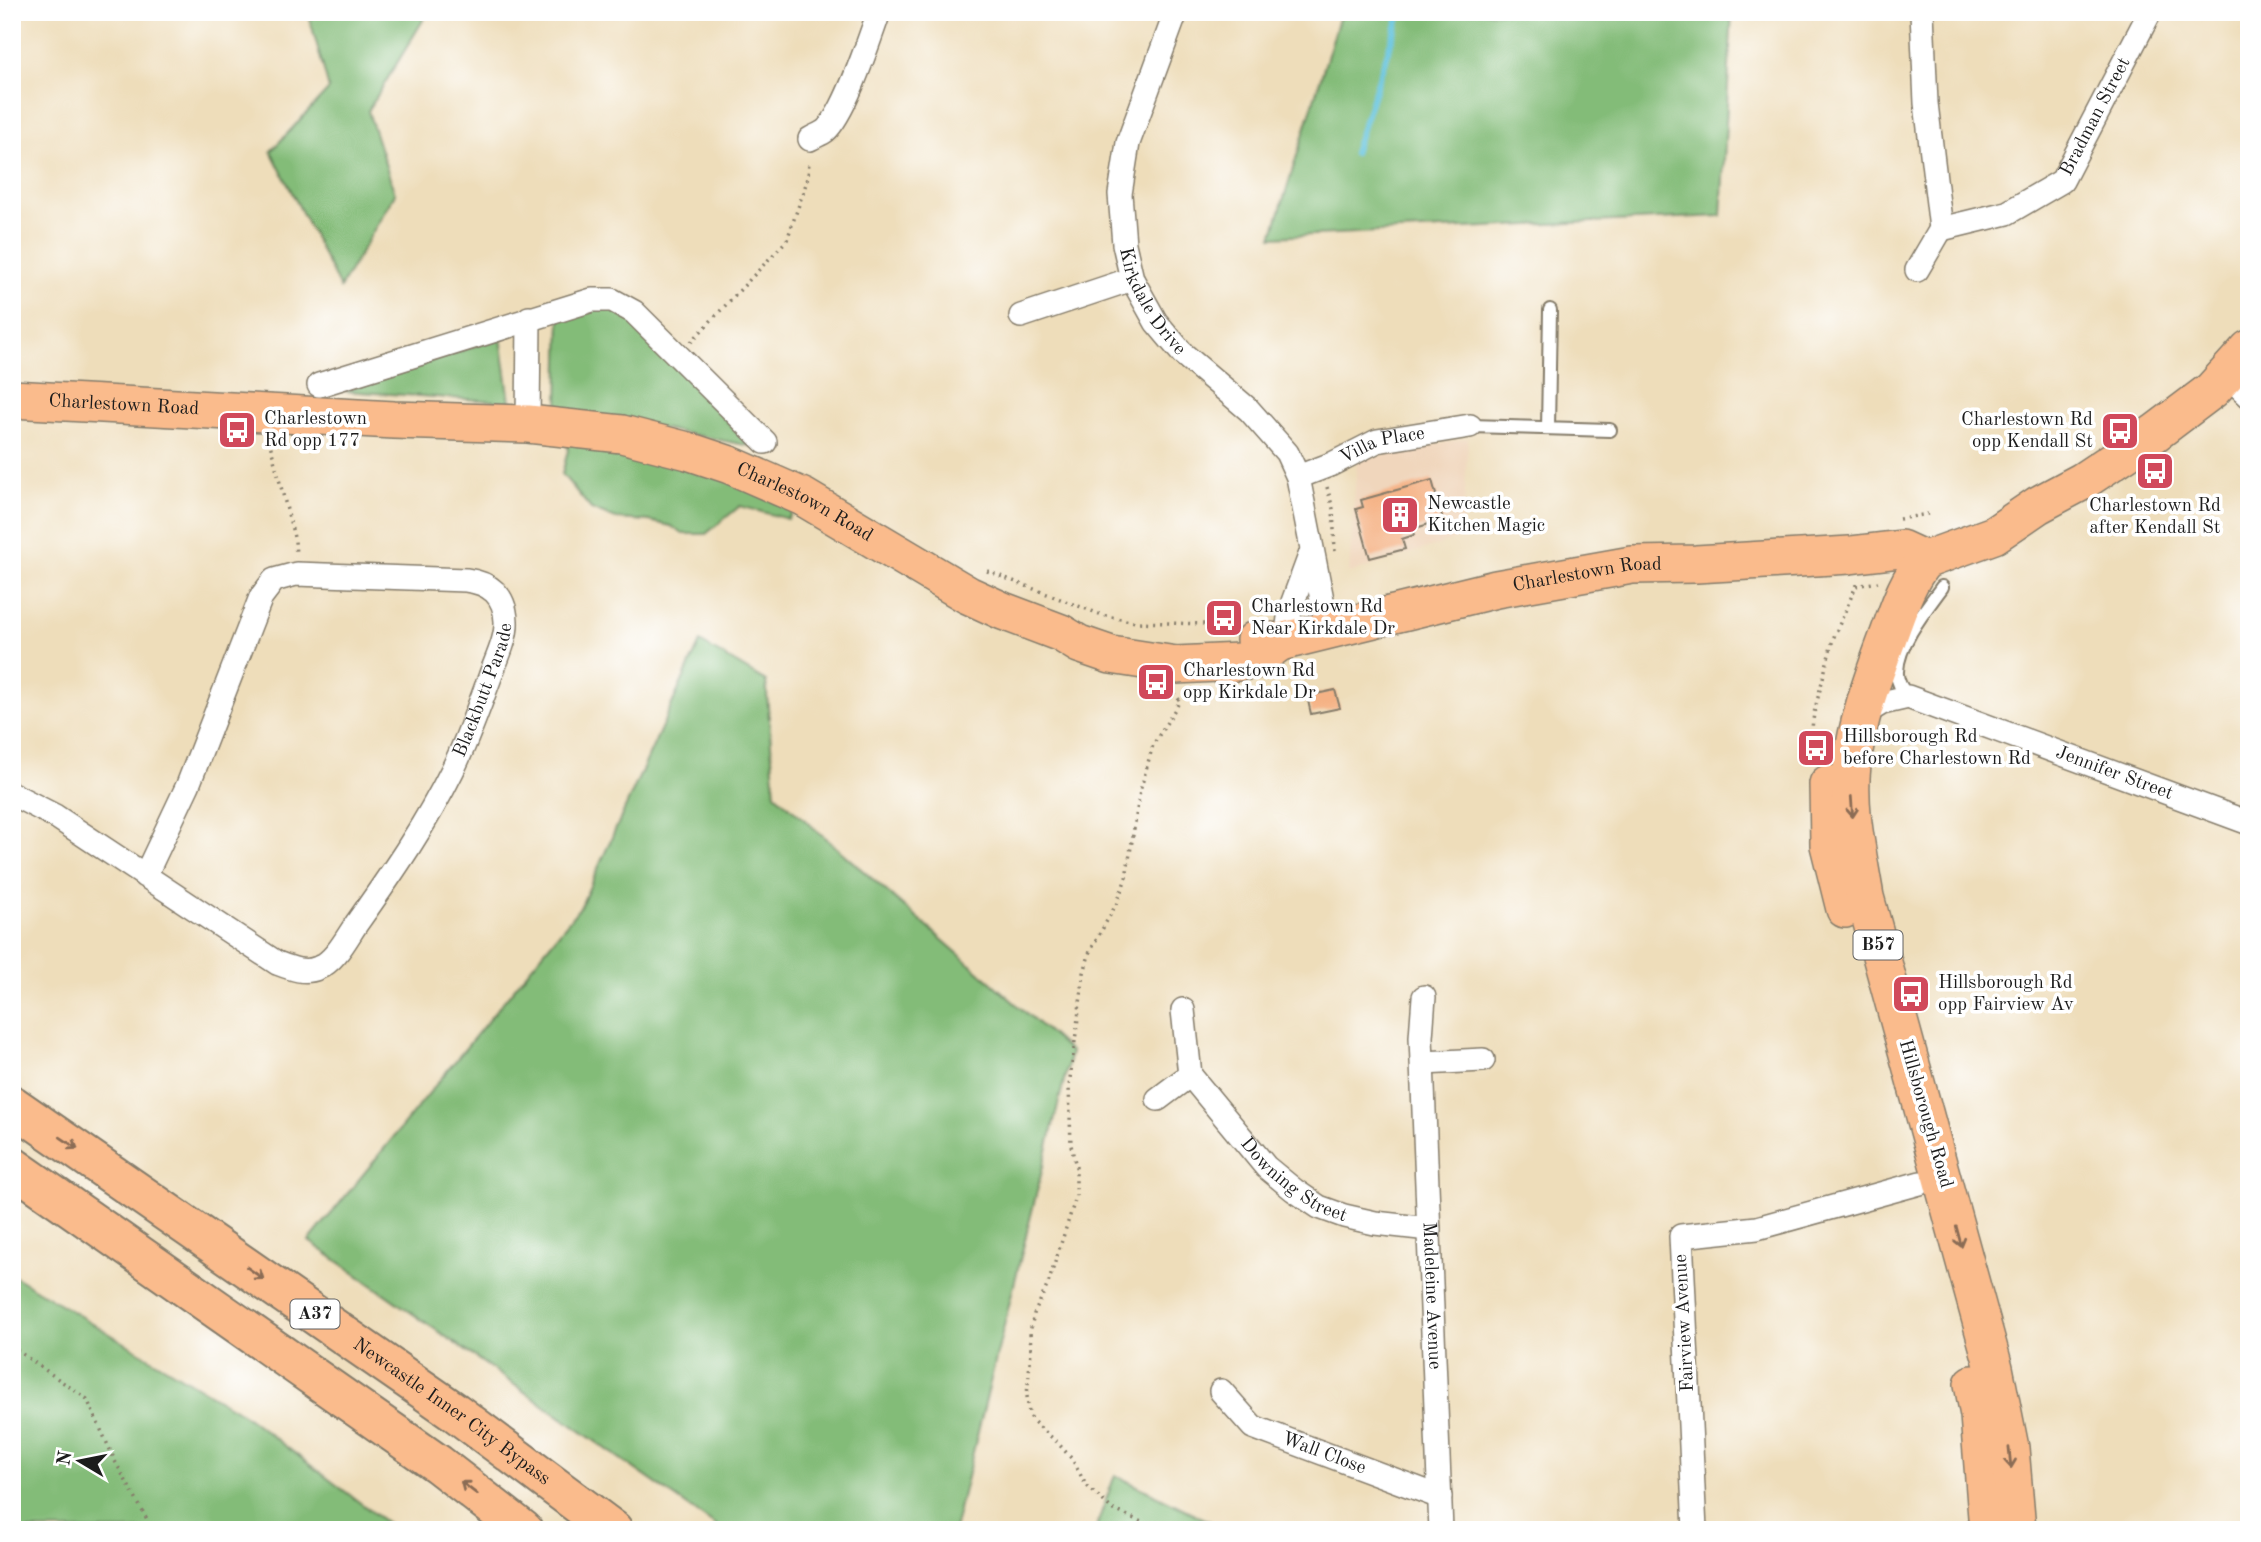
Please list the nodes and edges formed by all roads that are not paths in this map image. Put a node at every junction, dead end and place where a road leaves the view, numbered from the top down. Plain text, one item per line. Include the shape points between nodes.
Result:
1 (879, 12) edge
2 (1176, 12) edge
3 (1922, 12) edge
4 (2150, 12) edge
5 (810, 139) road end
6 (1941, 229) junction
7 (1917, 270) dead end
8 (1132, 279) junction
9 (1550, 310) dead end
10 (1021, 316) dead end
11 (529, 318) junction
12 (2242, 373) edge
13 (319, 385) dead end
14 (12, 399) edge
15 (528, 424) junction
16 (1470, 426) joint
17 (1548, 429) junction
18 (1610, 430) dead end
19 (765, 442) dead end
20 (1298, 477) junction
21 (1312, 550) junction
22 (1927, 562) junction
23 (1328, 630) junction
24 (1283, 642) junction
25 (1908, 697) junction
26 (1862, 715) junction
27 (12, 794) edge
28 (2249, 823) edge
29 (145, 876) junction
30 (1424, 997) dead end
31 (1183, 1010) dead end
32 (1483, 1060) dead end
33 (1423, 1063) junction
34 (1190, 1075) junction
35 (1158, 1099) dead end
36 (12, 1105) edge
37 (12, 1166) edge
38 (1920, 1184) junction
39 (12, 1187) edge
40 (1429, 1229) junction
41 (260, 1338) junction
42 (1221, 1391) dead end
43 (1440, 1497) junction
44 (523, 1530) edge
45 (613, 1530) edge
46 (1441, 1530) edge
47 (1695, 1530) edge
48 (1988, 1530) edge
49 (2017, 1530) edge

1 - 5 street via 835,117
2 - 8 street, Kirkdale Drive via 1128,143 1120,194
3 - 6 street via 1926,103
4 - 6 street, Bradman Street via 2062,181 2007,213
6 - 7 street
8 - 10 street
8 - 20 street, Kirkdale Drive via 1182,354 1249,410 1287,453
9 - 17 lane
11 - 13 street, Charlestown Road
11 - 15 street
11 - 19 street, Charlestown Road via 592,299 612,300 634,312
12 - 22 main road, Charlestown Road via 1994,535
14 - 15 main road, Charlestown Road
15 - 24 main road, Charlestown Road via 622,434 730,465 803,498 968,595 1111,655 1176,665 1255,660
16 - 17 lane
16 - 20 street, Villa Place via 1377,441
17 - 18 lane
20 - 21 street, Kirkdale Drive
21 - 23 street, Kirkdale Drive
21 - 24 street
22 - 23 main road, Charlestown Road via 1839,556 1632,565 1496,589
22 - 25 lane via 1919,619 1896,672
22 - 26 main road, Hillsborough Road / B57 via 1917,569 1905,592
22 - 38 main road, B57 via 1892,563 1837,728 1828,771 1829,845
23 - 24 main road, Charlestown Road
25 - 26 street via 1882,703
25 - 28 street, Jennifer Street
26 -> 49 main road, Hillsborough Road / B57 via 1851,766 1851,794 1865,897 1994,1368 2010,1448
27 - 29 street, Blackbutt Parade via 55,816
29 - 29 street, Blackbutt Parade via 277,963 306,971 318,968 334,955 395,869 452,770 503,641 505,611 495,592 487,584 466,580 296,575 274,580 261,597 188,785
30 - 33 street, Madeleine Avenue
31 - 34 street
32 - 33 street
33 - 40 street, Madeleine Avenue
34 - 35 street
34 - 40 street, Downing Street via 1266,1167 1294,1191 1344,1216
36 -> 45 highway, Newcastle Inner City Bypass / A37 via 455,1412
37 - 41 highway, A37
38 - 47 street, Fairview Avenue via 1757,1228 1681,1236
38 - 48 main road, B57 via 1970,1365 1979,1415
39 - 41 highway
40 - 43 street, Madeleine Avenue
44 -> 41 highway, A37
42 - 43 street, Wall Close via 1253,1427
43 - 46 street, Madeleine Avenue

